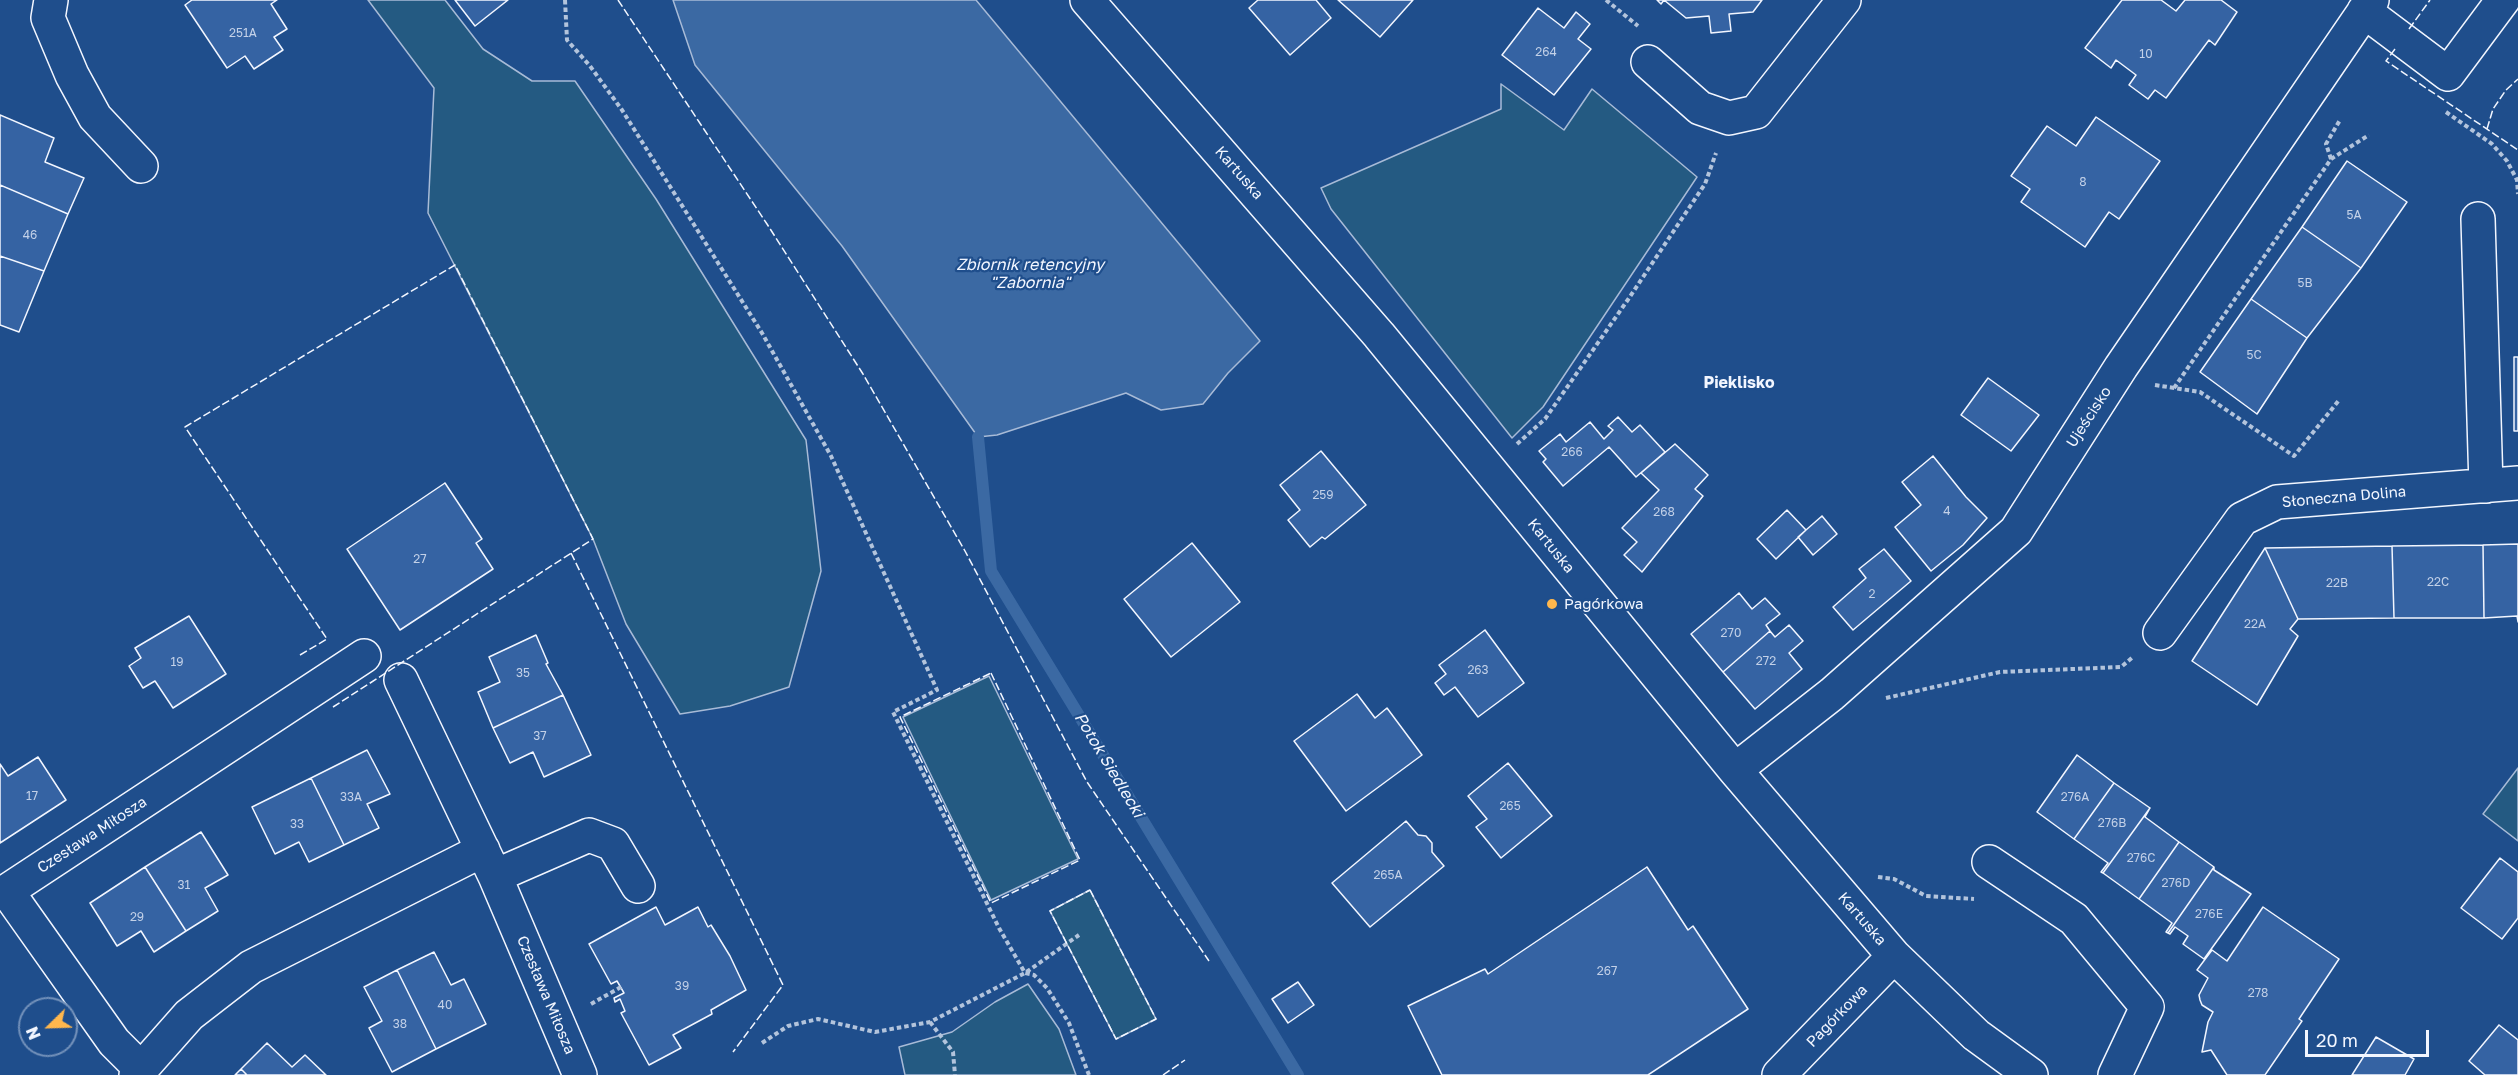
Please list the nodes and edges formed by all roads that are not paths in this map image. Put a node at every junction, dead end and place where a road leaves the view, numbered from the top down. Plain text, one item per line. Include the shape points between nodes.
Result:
1 (51, 0) edge
2 (1087, 0) edge
3 (1844, 0) edge
4 (2503, 0) edge
5 (2368, 5) edge
6 (1646, 47) road end
7 (141, 166) dead end
8 (2478, 219) dead end
9 (2502, 484) edge
10 (2160, 633) road end
11 (364, 656) dead end
12 (401, 680) dead end
13 (1735, 770) junction
14 (1989, 862) dead end
15 (489, 863) junction
16 (638, 886) dead end
17 (1894, 956) junction
18 (139, 1072) edge
19 (580, 1075) edge
20 (1779, 1075) edge
21 (2031, 1075) edge
22 (2115, 1075) edge

1 - 7 street via 48,18 72,75 95,117
2 - 13 street, Kartuska via 1379,335
3 - 6 street via 1756,112 1729,118 1700,108
4 - 5 street via 2448,74
5 - 13 street, Ujeścisko via 2121,367 2016,531 1832,694
8 - 9 street
9 - 10 street, Słoneczna Dolina via 2277,502 2242,519
11 - 18 street, Czesława Miłosza via 7,891
12 - 15 street, Czesława Miłosza
13 - 17 street, Kartuska
14 - 22 street via 2074,919 2147,1007
15 - 16 street via 589,835 613,844
15 - 18 street, Czesława Miłosza via 251,967 189,1015
15 - 19 street, Czesława Miłosza
17 - 20 street, Pagórkowa
17 - 21 street, Kartuska via 1976,1035

